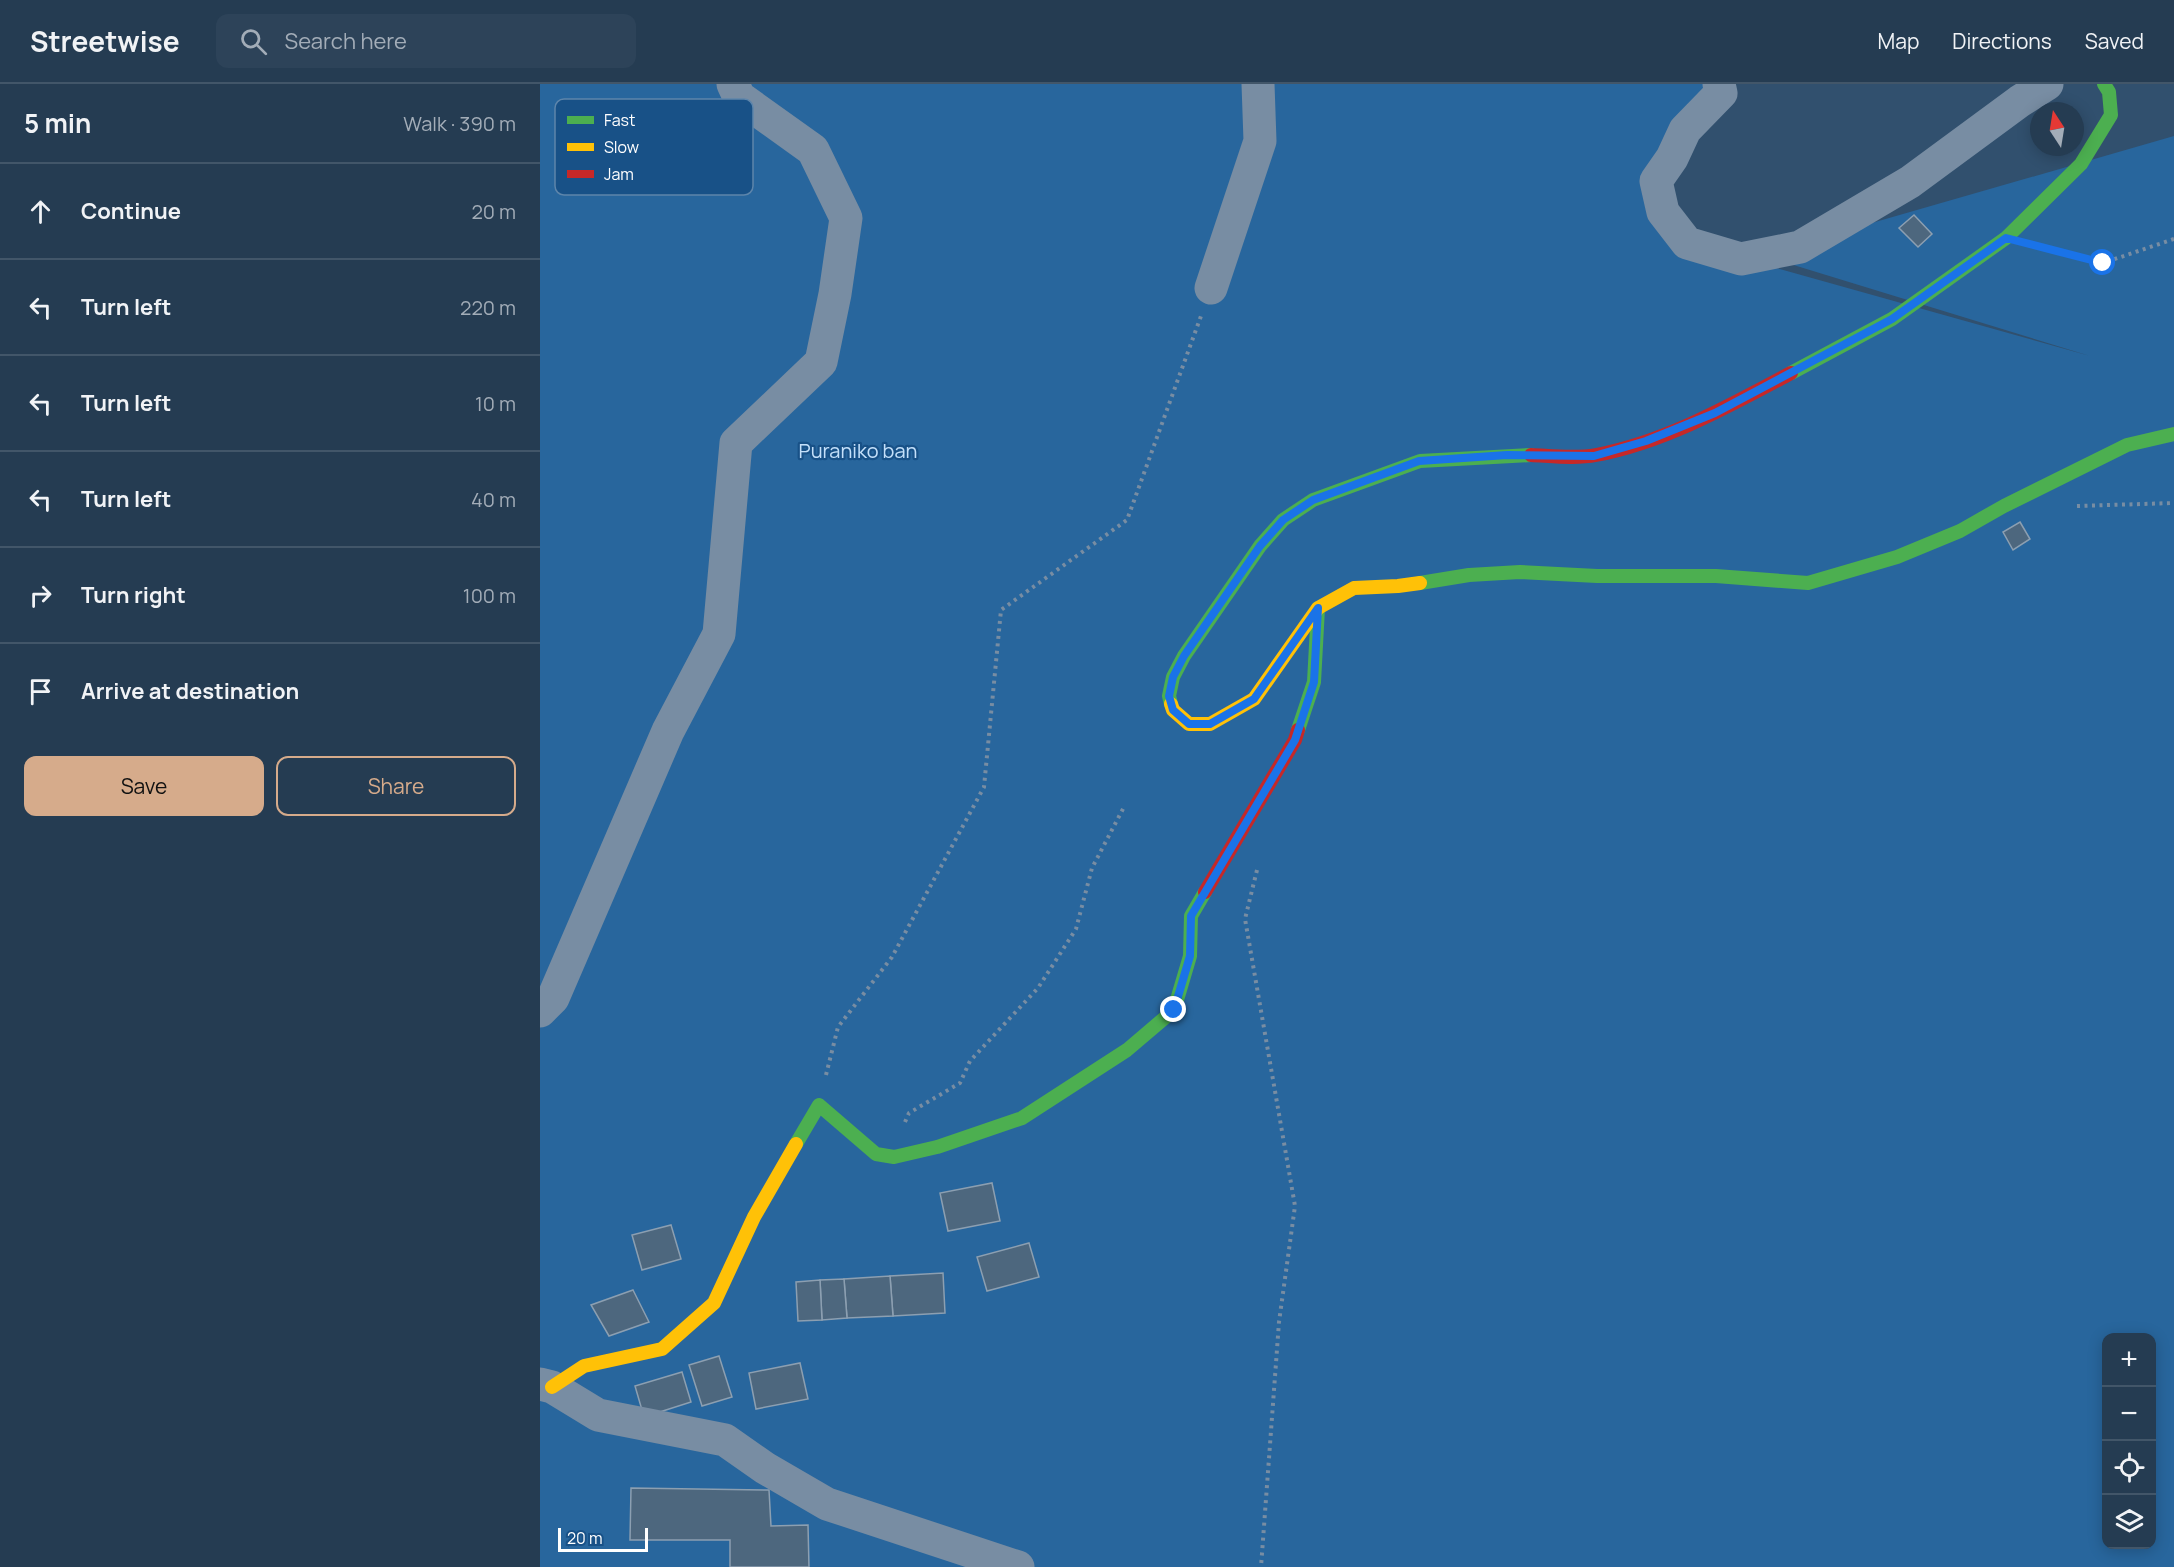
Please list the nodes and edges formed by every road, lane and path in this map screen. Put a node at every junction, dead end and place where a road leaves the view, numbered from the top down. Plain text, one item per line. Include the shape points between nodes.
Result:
1 (733, 84) edge
2 (1258, 84) edge
3 (1719, 84) edge
4 (2047, 84) edge
5 (2104, 84) edge
6 (742, 99) edge
7 (753, 107) edge
8 (2006, 238) junction
9 (2174, 239) edge
10 (1211, 288) joint
11 (2174, 434) edge
12 (2174, 503) edge
13 (2071, 507) dead end
14 (1318, 608) junction
15 (1125, 805) dead end
16 (1259, 859) dead end
17 (540, 1011) edge
18 (819, 1105) junction
19 (894, 1157) junction
20 (546, 1385) edge
21 (1018, 1567) edge
22 (1261, 1567) edge

1 - 6 street
2 - 10 street via 1260,141
3 - 4 street via 1720,93 1685,130 1656,181 1664,212 1687,243 1741,259 1800,247 1910,182
5 - 8 street via 2109,92 2111,115 2081,164
7 - 17 street via 813,150 846,218 820,362 736,443 719,634 668,731 553,998
8 - 9 path via 2103,263
8 - 14 street via 1892,319 1715,413 1646,441 1594,456 1507,455 1419,461 1313,500 1283,520 1260,546 1184,656 1169,696 1173,710 1189,724 1210,724 1254,699
10 - 18 path via 1126,520 1001,610 984,787 892,957 838,1027
11 - 14 street via 2127,445 1960,531 1897,557 1808,583 1716,576 1520,572 1354,588
12 - 13 path
14 - 19 street via 1314,682 1295,740 1191,916 1190,956 1174,1010 1127,1050 1022,1118
15 - 19 path via 1092,868 1076,930 1038,988 970,1061 960,1083 909,1113
16 - 22 path via 1245,919 1295,1206 1279,1322
18 - 19 street via 876,1154
18 - 20 street via 754,1217 714,1303 662,1349 584,1365
20 - 21 street via 598,1415 725,1440 827,1504

